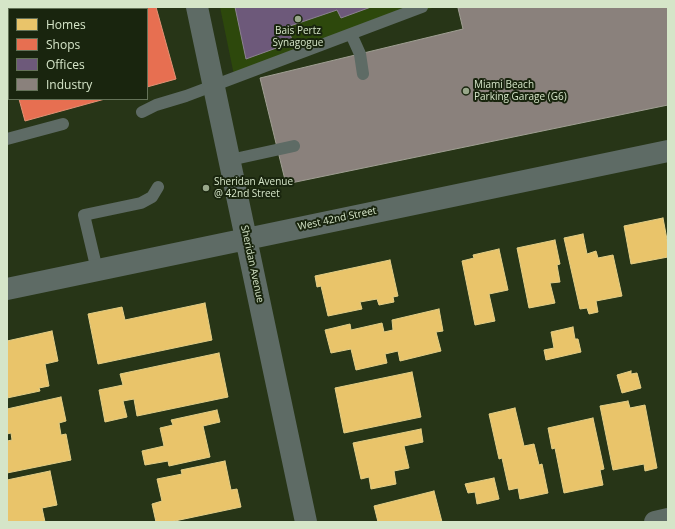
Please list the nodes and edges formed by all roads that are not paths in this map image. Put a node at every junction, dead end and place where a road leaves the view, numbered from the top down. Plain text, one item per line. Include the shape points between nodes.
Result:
1 (197, 7) edge
2 (422, 7) edge
3 (351, 34) junction
4 (363, 74) dead end
5 (214, 86) junction
6 (142, 112) dead end
7 (63, 124) dead end
8 (7, 139) edge
9 (294, 146) dead end
10 (668, 151) edge
11 (230, 160) junction
12 (158, 187) dead end
13 (247, 238) junction
14 (97, 270) junction
15 (7, 289) edge
16 (668, 519) edge
17 (306, 522) edge
18 (655, 522) edge

1 - 5 street, Sheridan Avenue
2 - 3 lane
3 - 4 lane via 360,54
3 - 5 lane
5 - 6 lane
5 - 11 street, Sheridan Avenue
7 - 8 lane
9 - 11 lane
10 - 13 street, West 42nd Street
11 - 13 street, Sheridan Avenue
12 - 14 lane via 152,197 141,203 84,215
13 - 14 street, West 42nd Street
13 - 17 street, Sheridan Avenue
14 - 15 street, West 42nd Street
16 - 18 street

